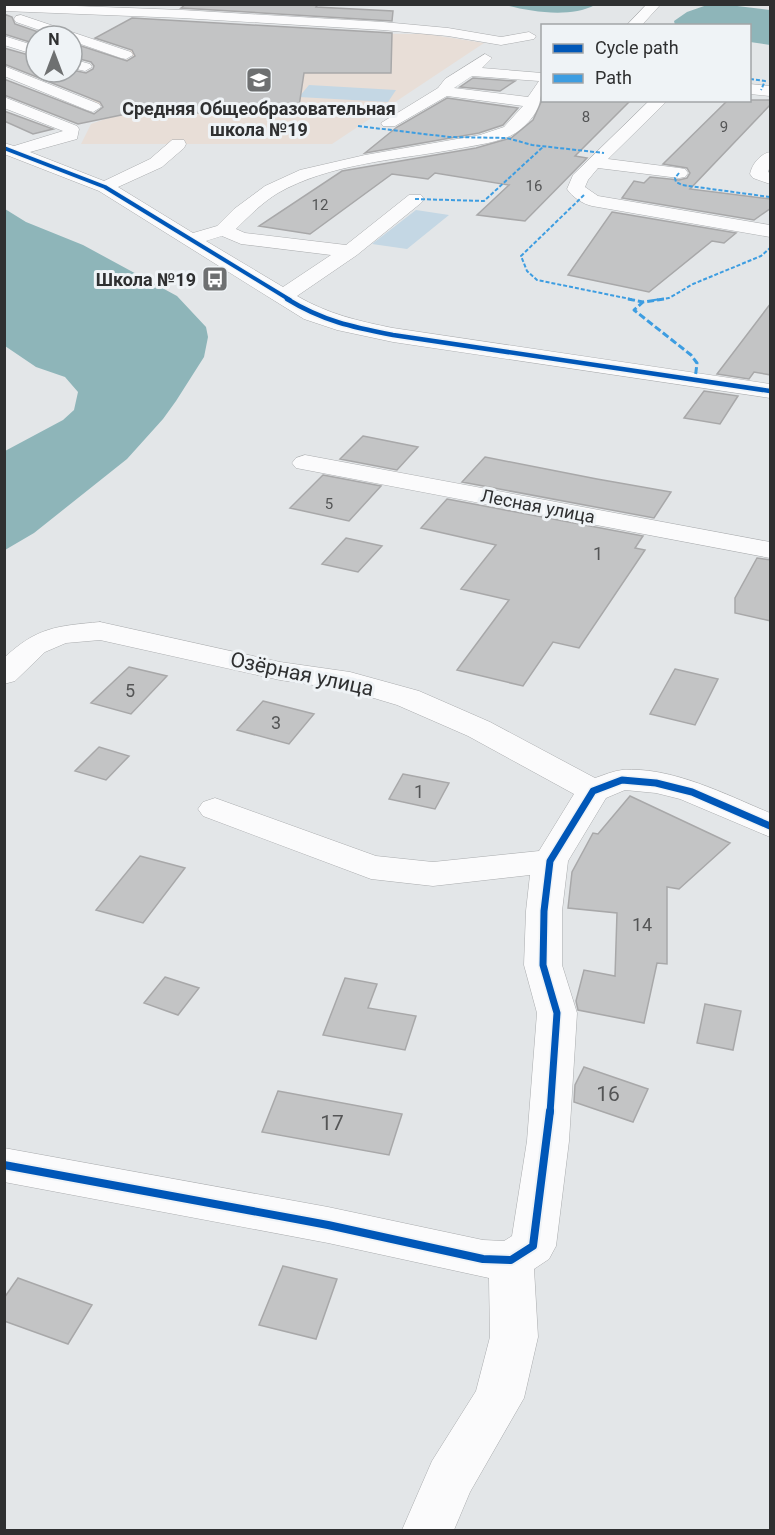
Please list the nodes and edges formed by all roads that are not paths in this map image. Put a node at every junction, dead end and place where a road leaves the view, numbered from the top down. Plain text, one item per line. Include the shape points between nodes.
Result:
1 (655, 4) edge
2 (9, 9) edge
3 (102, 16) junction
4 (43, 24) edge
5 (72, 24) edge
6 (635, 24) edge
7 (529, 36) dead end
8 (4, 40) edge
9 (84, 40) edge
10 (501, 41) junction
11 (24, 47) edge
12 (108, 48) junction
13 (126, 55) dead end
14 (4, 70) edge
15 (469, 71) junction
16 (541, 77) edge
17 (541, 88) edge
18 (751, 89) edge
19 (444, 91) junction
20 (771, 91) edge
21 (4, 102) edge
22 (533, 102) junction
23 (658, 102) edge
24 (93, 107) dead end
25 (389, 123) dead end
26 (178, 144) dead end
27 (9, 150) edge
28 (771, 156) edge
29 (594, 162) junction
30 (679, 173) dead end
31 (771, 179) edge
32 (105, 187) junction
33 (415, 199) dead end
34 (225, 230) junction
35 (771, 231) edge
36 (192, 239) junction
37 (350, 250) junction
38 (282, 297) junction
39 (771, 391) edge
40 (305, 463) dead end
41 (771, 550) edge
42 (4, 675) edge
43 (593, 791) junction
44 (215, 809) dead end
45 (771, 826) edge
46 (550, 861) junction
47 (4, 1165) edge
48 (511, 1260) junction
49 (428, 1530) edge

1 - 6 street
2 - 3 street
2 - 4 street
3 - 5 street
3 - 10 street via 405,28
3 - 12 street
7 - 10 street
8 - 11 street
9 - 12 street
10 - 15 street
12 - 13 street
14 - 24 street
15 - 16 street
15 - 19 street via 450,82
17 - 22 street
18 - 20 street
19 - 22 street
19 - 25 street
21 - 27 street via 71,129 71,135
22 - 34 street via 510,130 483,139 306,174 271,190
23 - 29 street
26 - 32 street via 156,163
27 - 32 street
28 - 31 street via 760,167 759,174
29 - 30 street
29 - 35 street via 579,179 576,189 592,201
32 - 36 street
33 - 37 street
34 - 36 street
34 - 37 street via 241,238
36 - 38 street
37 - 38 street
38 - 39 street via 312,314 393,335
40 - 41 street, Лесная улица
42 - 43 street, Озёрная улица via 34,646 60,635 100,631 280,671 350,681 408,698 478,729
43 - 45 street via 622,780 656,783 692,792
43 - 46 street
44 - 46 street via 371,867 433,874
46 - 48 street via 543,965 557,1013 548,1141 533,1246
47 - 48 street via 328,1225 483,1259
48 - 49 street via 514,1337 499,1398 450,1478

